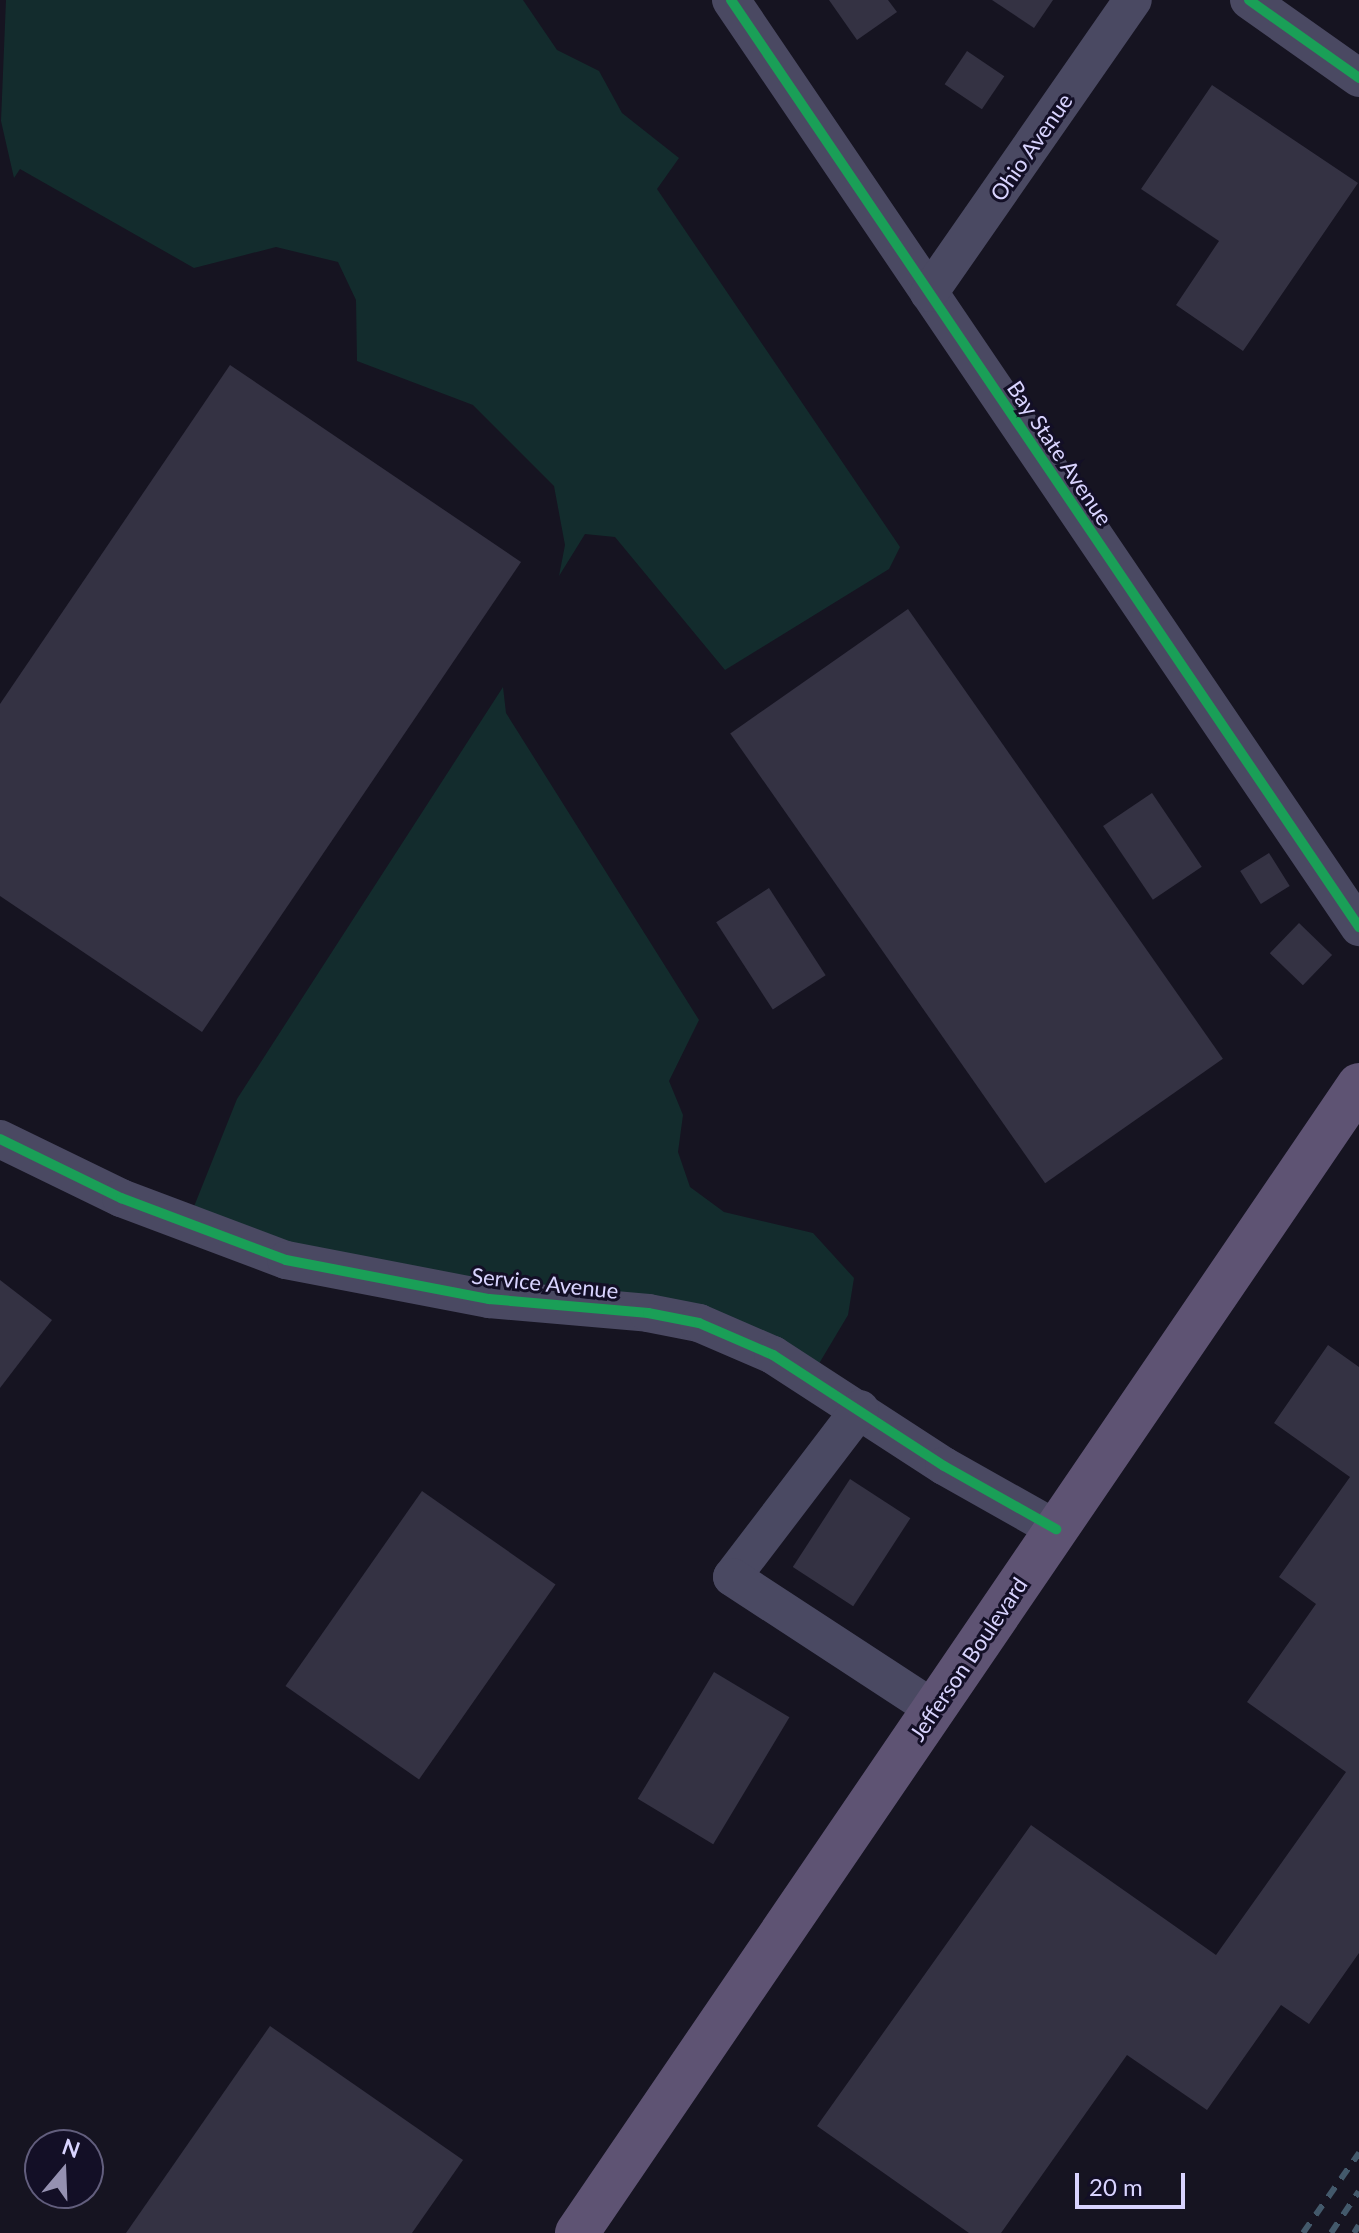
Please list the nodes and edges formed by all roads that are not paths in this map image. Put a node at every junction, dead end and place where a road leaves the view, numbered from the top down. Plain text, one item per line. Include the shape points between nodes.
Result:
1 (731, 0) edge
2 (1133, 0) edge
3 (1249, 0) edge
4 (1359, 78) edge
5 (929, 293) junction
6 (1359, 927) edge
7 (1359, 1085) edge
8 (0, 1139) edge
9 (860, 1409) junction
10 (1056, 1529) junction
11 (934, 1709) junction
12 (577, 2233) edge

1 - 5 street, Bay State Avenue
2 - 5 street, Ohio Avenue
3 - 4 street
5 - 6 street, Bay State Avenue
7 - 10 main road, Jefferson Boulevard
8 - 9 street, Service Avenue via 121,1198 286,1260 489,1299 648,1313 699,1323 760,1348
9 - 10 street, Service Avenue via 967,1480
9 - 11 street via 732,1577
10 - 11 main road, Jefferson Boulevard
11 - 12 main road, Jefferson Boulevard

